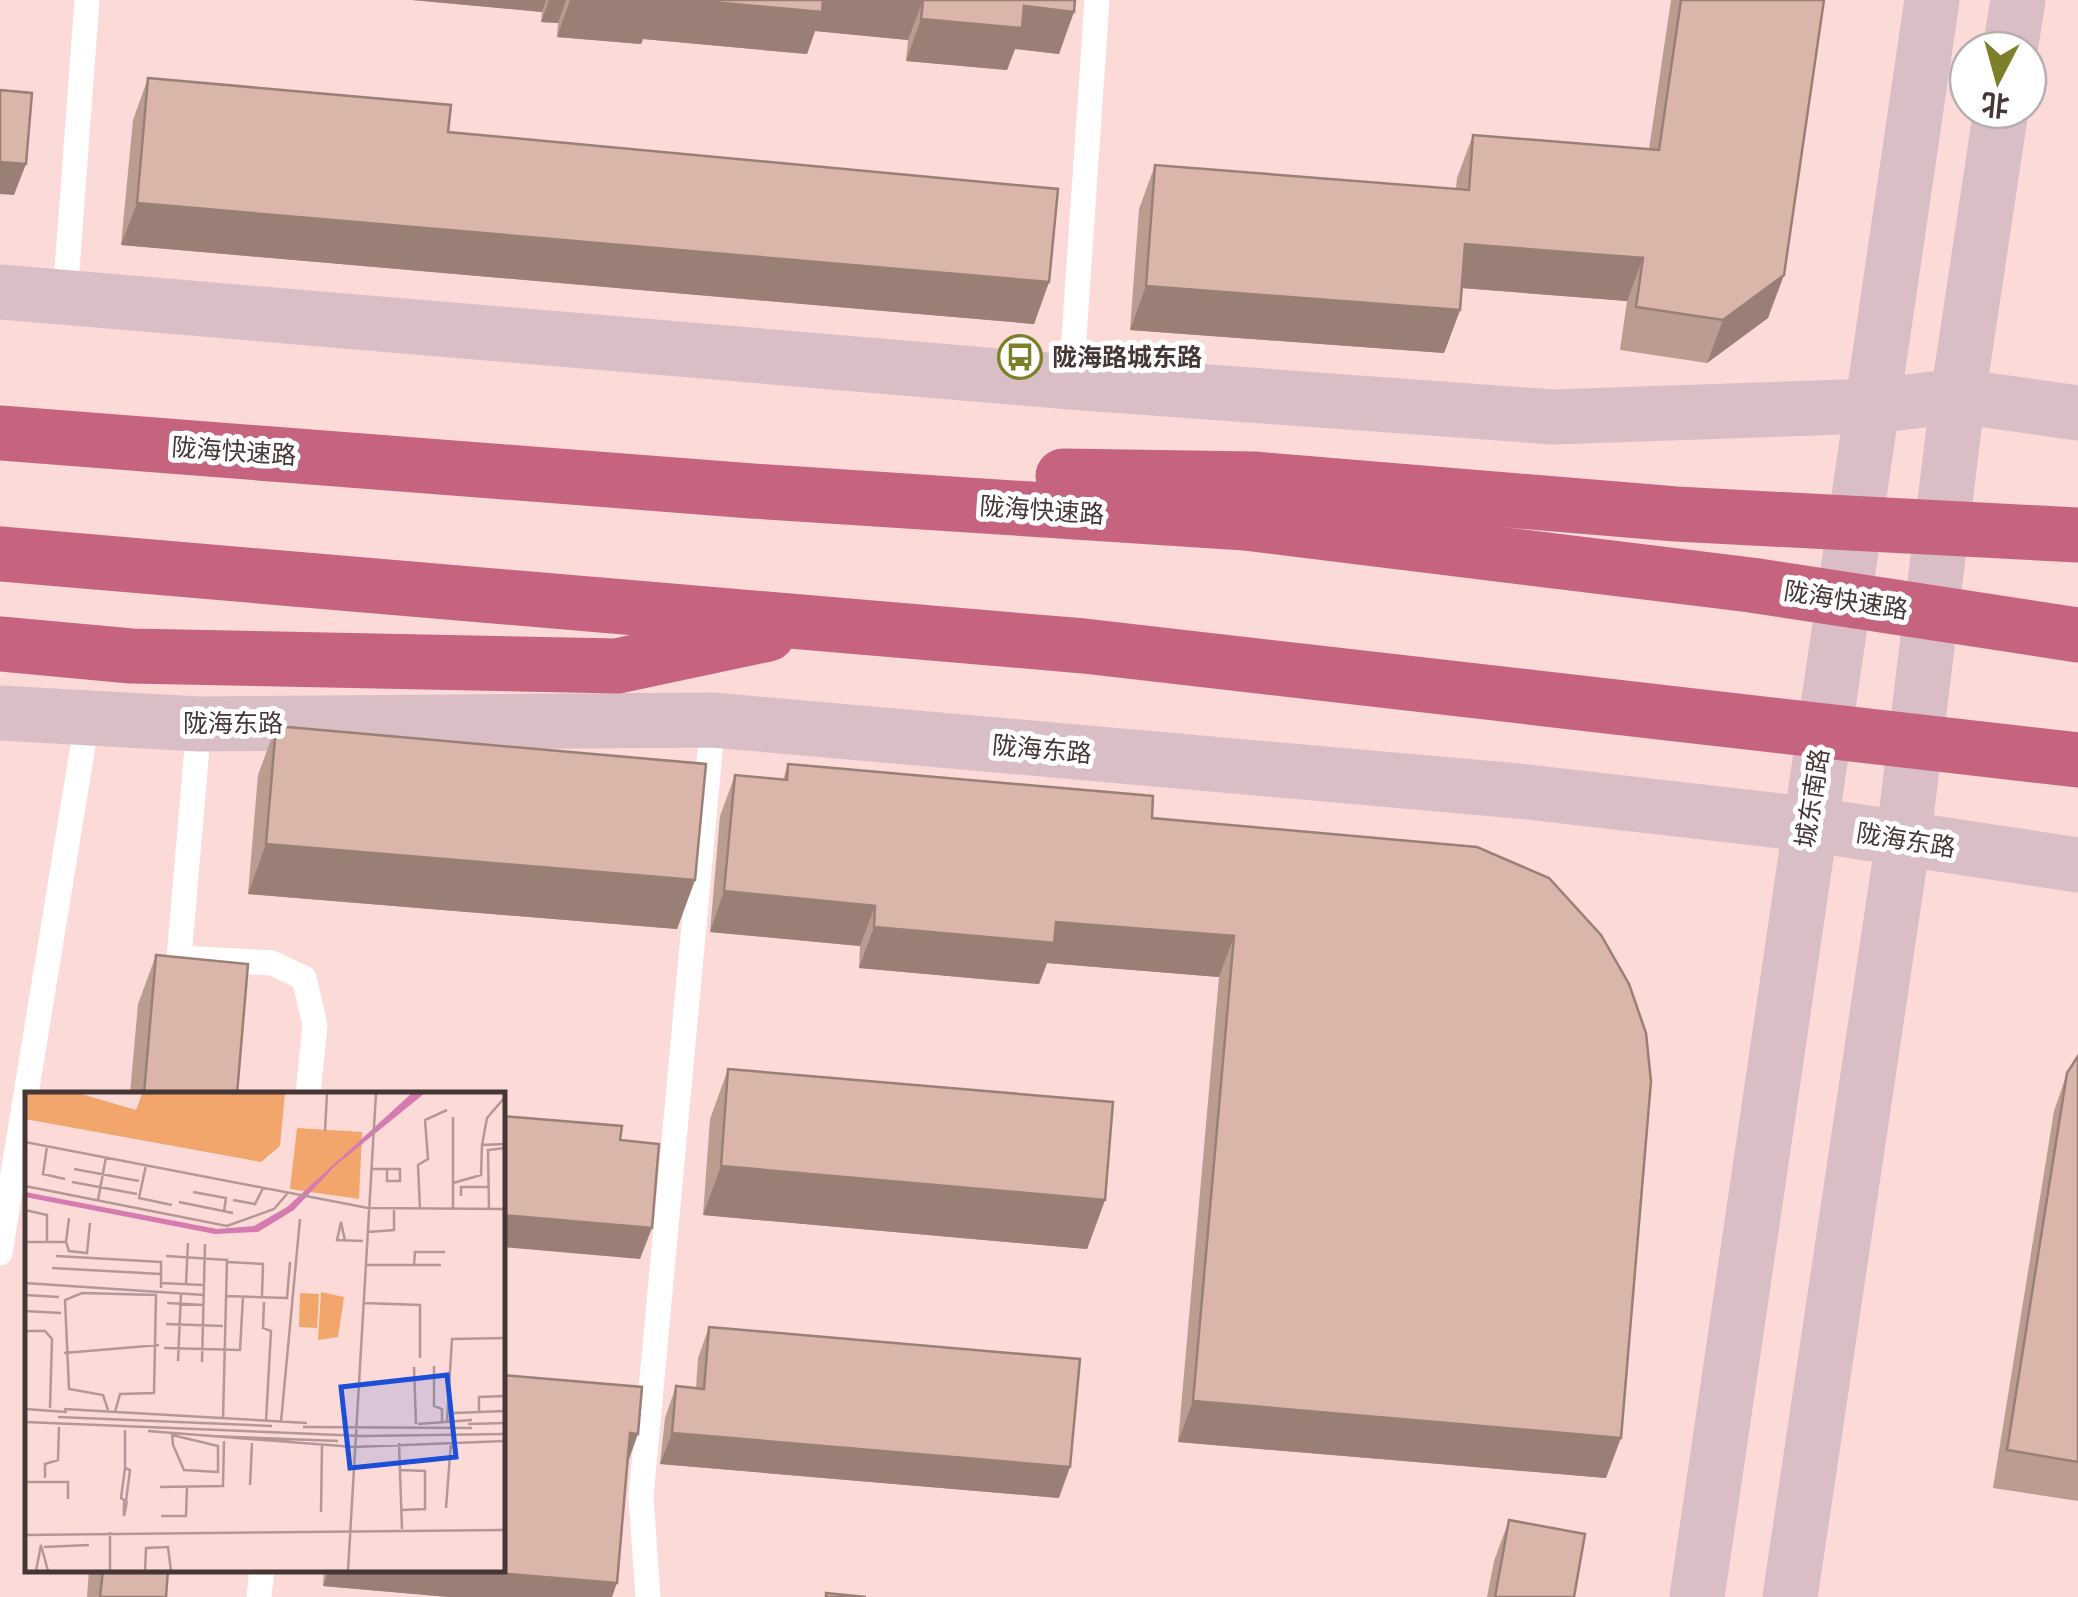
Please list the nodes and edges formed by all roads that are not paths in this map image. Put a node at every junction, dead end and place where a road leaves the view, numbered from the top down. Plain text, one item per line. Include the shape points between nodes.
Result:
1 (87, 0) edge
2 (1097, 0) edge
3 (1932, 0) edge
4 (2018, 0) edge
5 (2013, 30) edge
6 (1998, 130) edge
7 (0, 292) edge
8 (65, 297) junction
9 (1071, 382) junction
10 (1958, 396) junction
11 (1873, 406) junction
12 (2078, 413) edge
13 (0, 433) edge
14 (752, 491) junction
15 (2078, 535) edge
16 (0, 554) edge
17 (827, 622) junction
18 (2078, 635) edge
19 (0, 644) edge
20 (0, 713) edge
21 (712, 720) junction
22 (87, 721) junction
23 (199, 724) junction
24 (2078, 760) edge
25 (1808, 824) junction
26 (1904, 841) junction
27 (2078, 864) edge
28 (26, 1092) edge
29 (308, 1092) edge
30 (25, 1100) edge
31 (0, 1253) edge
32 (262, 1572) edge
33 (260, 1597) edge
34 (648, 1597) edge
35 (1697, 1597) edge
36 (1790, 1597) edge

1 - 8 lane
2 - 9 lane
3 - 11 street, 城东南路
4 - 5 street
6 - 10 street
7 - 8 street
8 - 9 street
9 - 11 street via 1553,417
10 - 11 street
10 - 12 street
10 - 26 street
11 - 25 street, 城东南路
13 - 14 highway, 陇海快速路
14 - 15 highway via 961,475 1254,479 1676,514
14 - 18 highway, 陇海快速路 via 1245,523 1751,585
16 - 17 highway
17 - 19 highway via 617,666 131,656
17 - 24 highway
20 - 22 street, 陇海东路
21 - 23 street, 陇海东路
21 - 25 street, 陇海东路 via 1518,791
21 - 34 lane via 641,1497
22 - 23 street, 陇海东路
22 - 28 lane
23 - 29 lane via 179,958 272,963 304,978 314,1025
25 - 26 street, 陇海东路
25 - 35 street, 城东南路
26 - 27 street, 陇海东路
26 - 36 street
30 - 31 lane
32 - 33 lane

